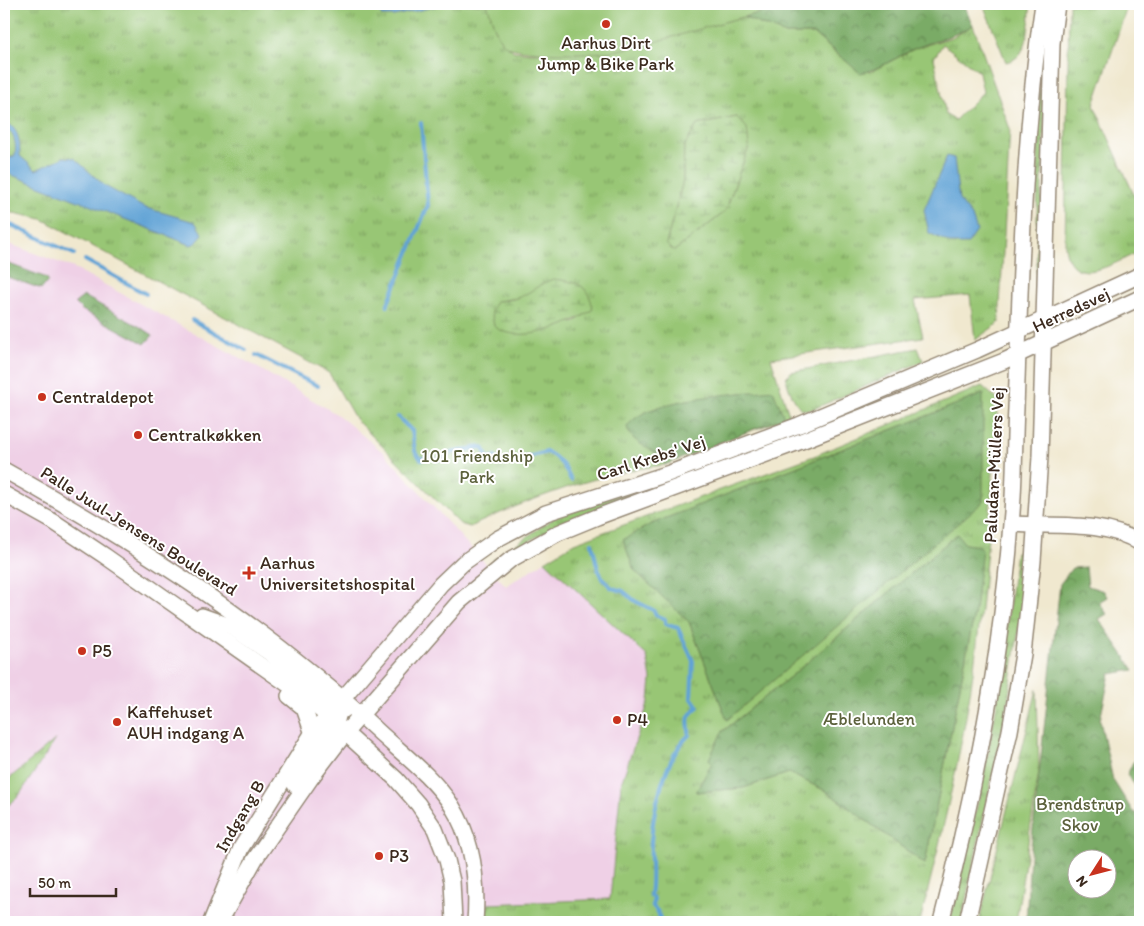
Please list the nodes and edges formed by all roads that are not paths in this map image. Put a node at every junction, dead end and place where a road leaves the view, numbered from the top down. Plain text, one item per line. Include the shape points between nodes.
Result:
1 (1044, 4) edge
2 (1057, 4) edge
3 (1140, 275) edge
4 (1140, 298) edge
5 (1044, 318) junction
6 (1019, 330) junction
7 (1044, 344) junction
8 (1018, 355) junction
9 (4, 470) edge
10 (4, 494) edge
11 (1012, 524) junction
12 (1036, 525) junction
13 (1140, 543) edge
14 (183, 609) junction
15 (235, 646) junction
16 (338, 714) junction
17 (362, 715) junction
18 (313, 734) junction
19 (211, 922) edge
20 (220, 922) edge
21 (454, 922) edge
22 (475, 922) edge
23 (941, 922) edge
24 (968, 922) edge

1 - 6 street, Paludan-Müllers Vej via 1024,200
2 - 5 street via 1052,43
3 - 5 street, Herredsvej
4 - 7 street, Herredsvej
5 - 6 street, Carl Krebs' Vej
5 - 7 street
6 - 8 street, Paludan-Müllers Vej
6 - 16 street, Carl Krebs' Vej via 771,436 546,513 518,526 463,563 440,584
7 - 8 street, Herredsvej
7 - 12 street
8 - 11 street, Paludan-Müllers Vej
8 - 17 street, Carl Krebs' Vej via 597,517 530,548 510,560 459,602
9 - 16 street, Palle Juul-Jensens Boulevard via 186,579 259,630
10 - 14 street, Palle Juul-Jensens Boulevard via 54,522
11 - 12 street
11 - 23 street, Paludan-Müllers Vej via 979,761
12 - 13 street via 1109,530
12 - 24 street via 1023,654 1010,731
14 - 15 street, Palle Juul-Jensens Boulevard
14 - 16 street via 230,626 268,652
15 - 16 street, Palle Juul-Jensens Boulevard via 306,697
15 - 18 street via 304,708
16 - 17 street, Palle Juul-Jensens Boulevard
16 - 17 street, Carl Krebs' Vej
16 - 18 street, Indgang B
16 - 20 street via 284,802 283,819 255,859
16 - 21 street, Palle Juul-Jensens Boulevard via 418,804 435,829 452,881
17 - 22 street, Palle Juul-Jensens Boulevard via 431,780 452,806 472,860 477,891
18 - 19 street, Indgang B via 241,848

